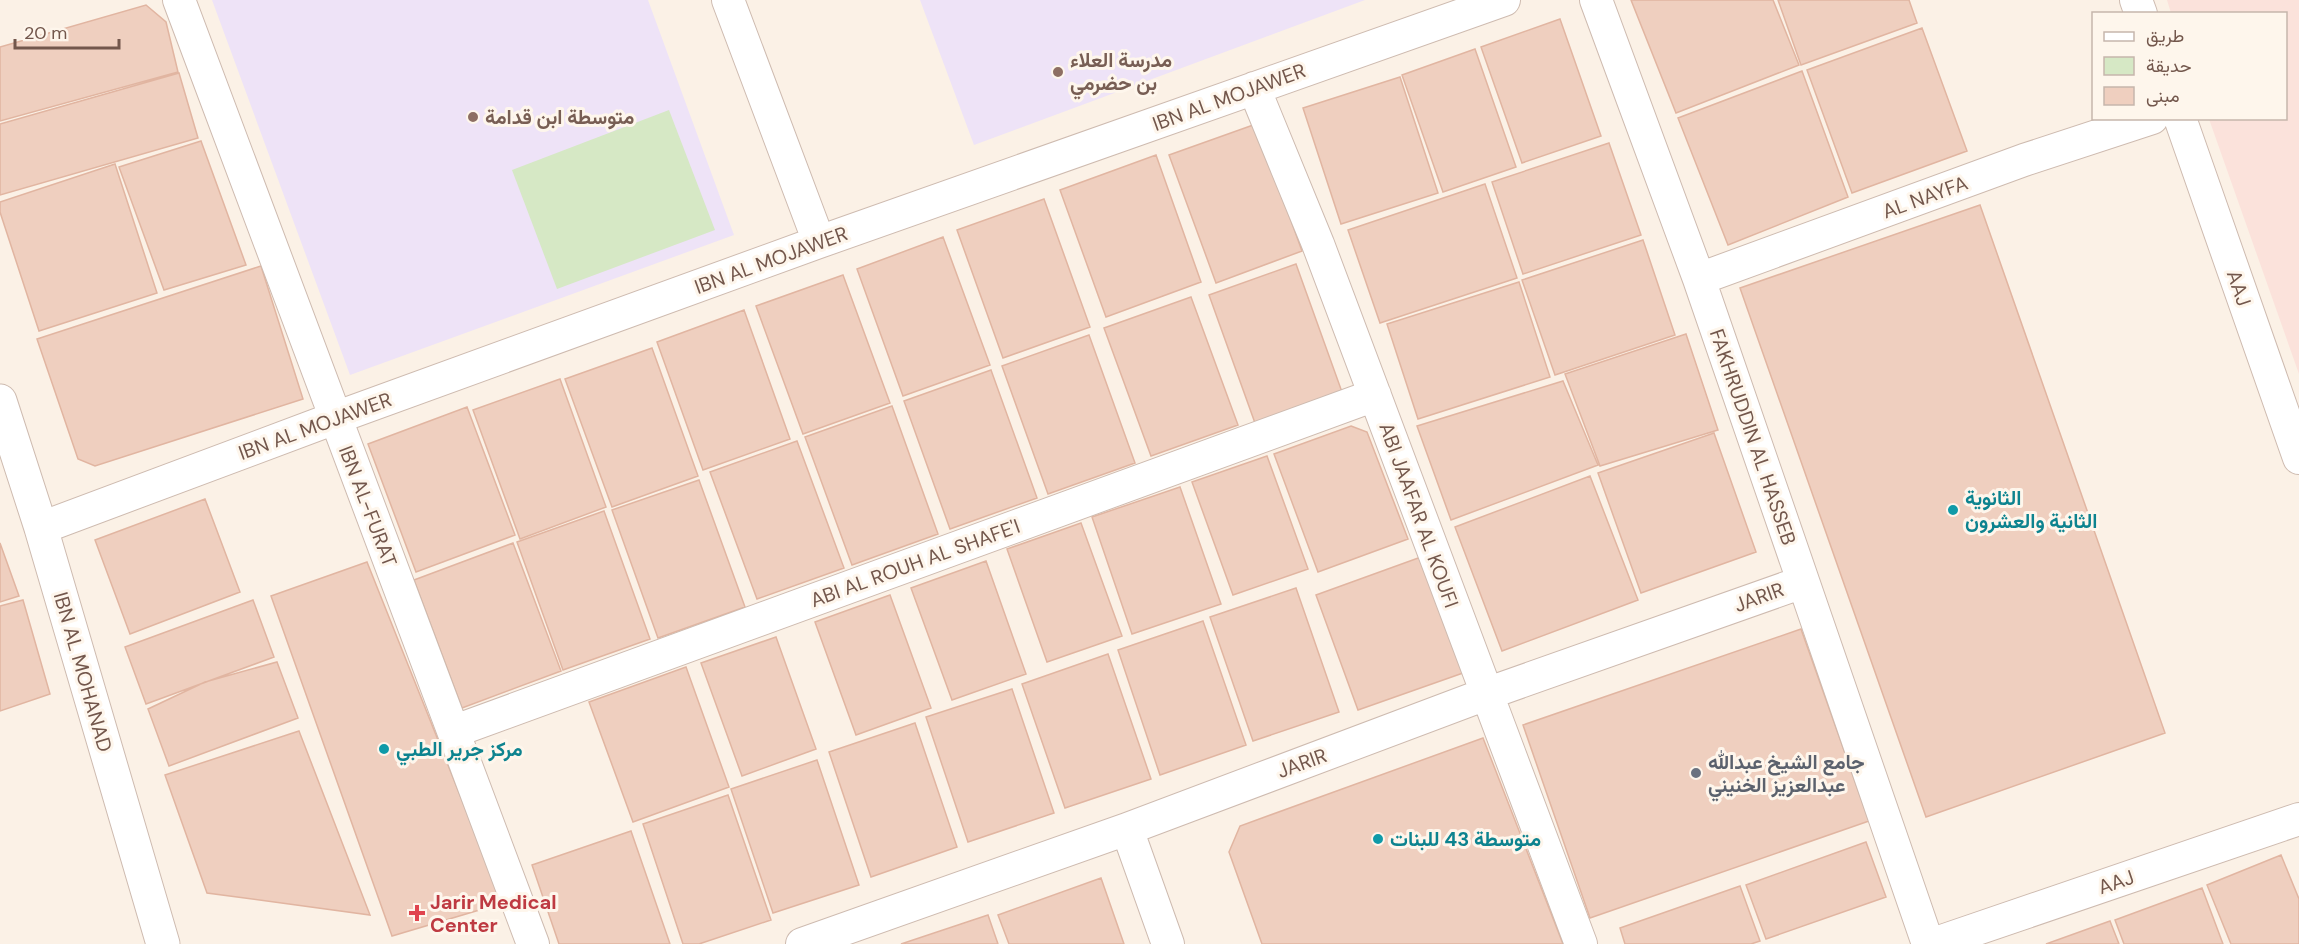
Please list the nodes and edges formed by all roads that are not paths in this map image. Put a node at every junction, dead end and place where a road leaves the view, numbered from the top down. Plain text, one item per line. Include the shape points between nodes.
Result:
1 (179, 0) edge
2 (728, 0) edge
3 (1596, 0) edge
4 (1497, 1) edge
5 (1254, 88) junction
6 (2146, 120) edge
7 (2181, 120) edge
8 (819, 242) junction
9 (1699, 279) junction
10 (1375, 395) junction
11 (0, 400) edge
12 (335, 418) junction
13 (2299, 459) edge
14 (41, 528) junction
15 (1803, 582) junction
16 (1486, 694) junction
17 (454, 731) junction
18 (2299, 819) edge
19 (1127, 829) junction
20 (809, 943) edge
21 (163, 944) edge
22 (533, 944) edge
23 (1168, 944) edge
24 (1581, 944) edge
25 (1928, 944) edge
26 (1933, 944) edge

1 - 12 street, IBN AL-FURAT
2 - 8 street
3 - 9 street, FAKHRUDDIN AL HASSEB
4 - 5 street, IBN AL MOJAWER
5 - 8 street, IBN AL MOJAWER
5 - 10 street, ABI JAAFAR AL KOUFI
6 - 9 street, AL NAYFA via 2024,160
7 - 13 street, AAJ
8 - 12 street, IBN AL MOJAWER
9 - 15 street, FAKHRUDDIN AL HASSEB
10 - 16 street, ABI JAAFAR AL KOUFI
10 - 17 street, ABI AL ROUH AL SHAFE'I
11 - 14 street, IBN AL MOHANAD
12 - 14 street, IBN AL MOJAWER
12 - 17 street, IBN AL-FURAT
14 - 21 street, IBN AL MOHANAD
15 - 16 street, JARIR
15 - 25 street, FAKHRUDDIN AL HASSEB
16 - 19 street, JARIR
16 - 24 street, ABI JAAFAR AL KOUFI
17 - 22 street, IBN AL-FURAT
18 - 26 street, AAJ
19 - 20 street, JARIR
19 - 23 street

